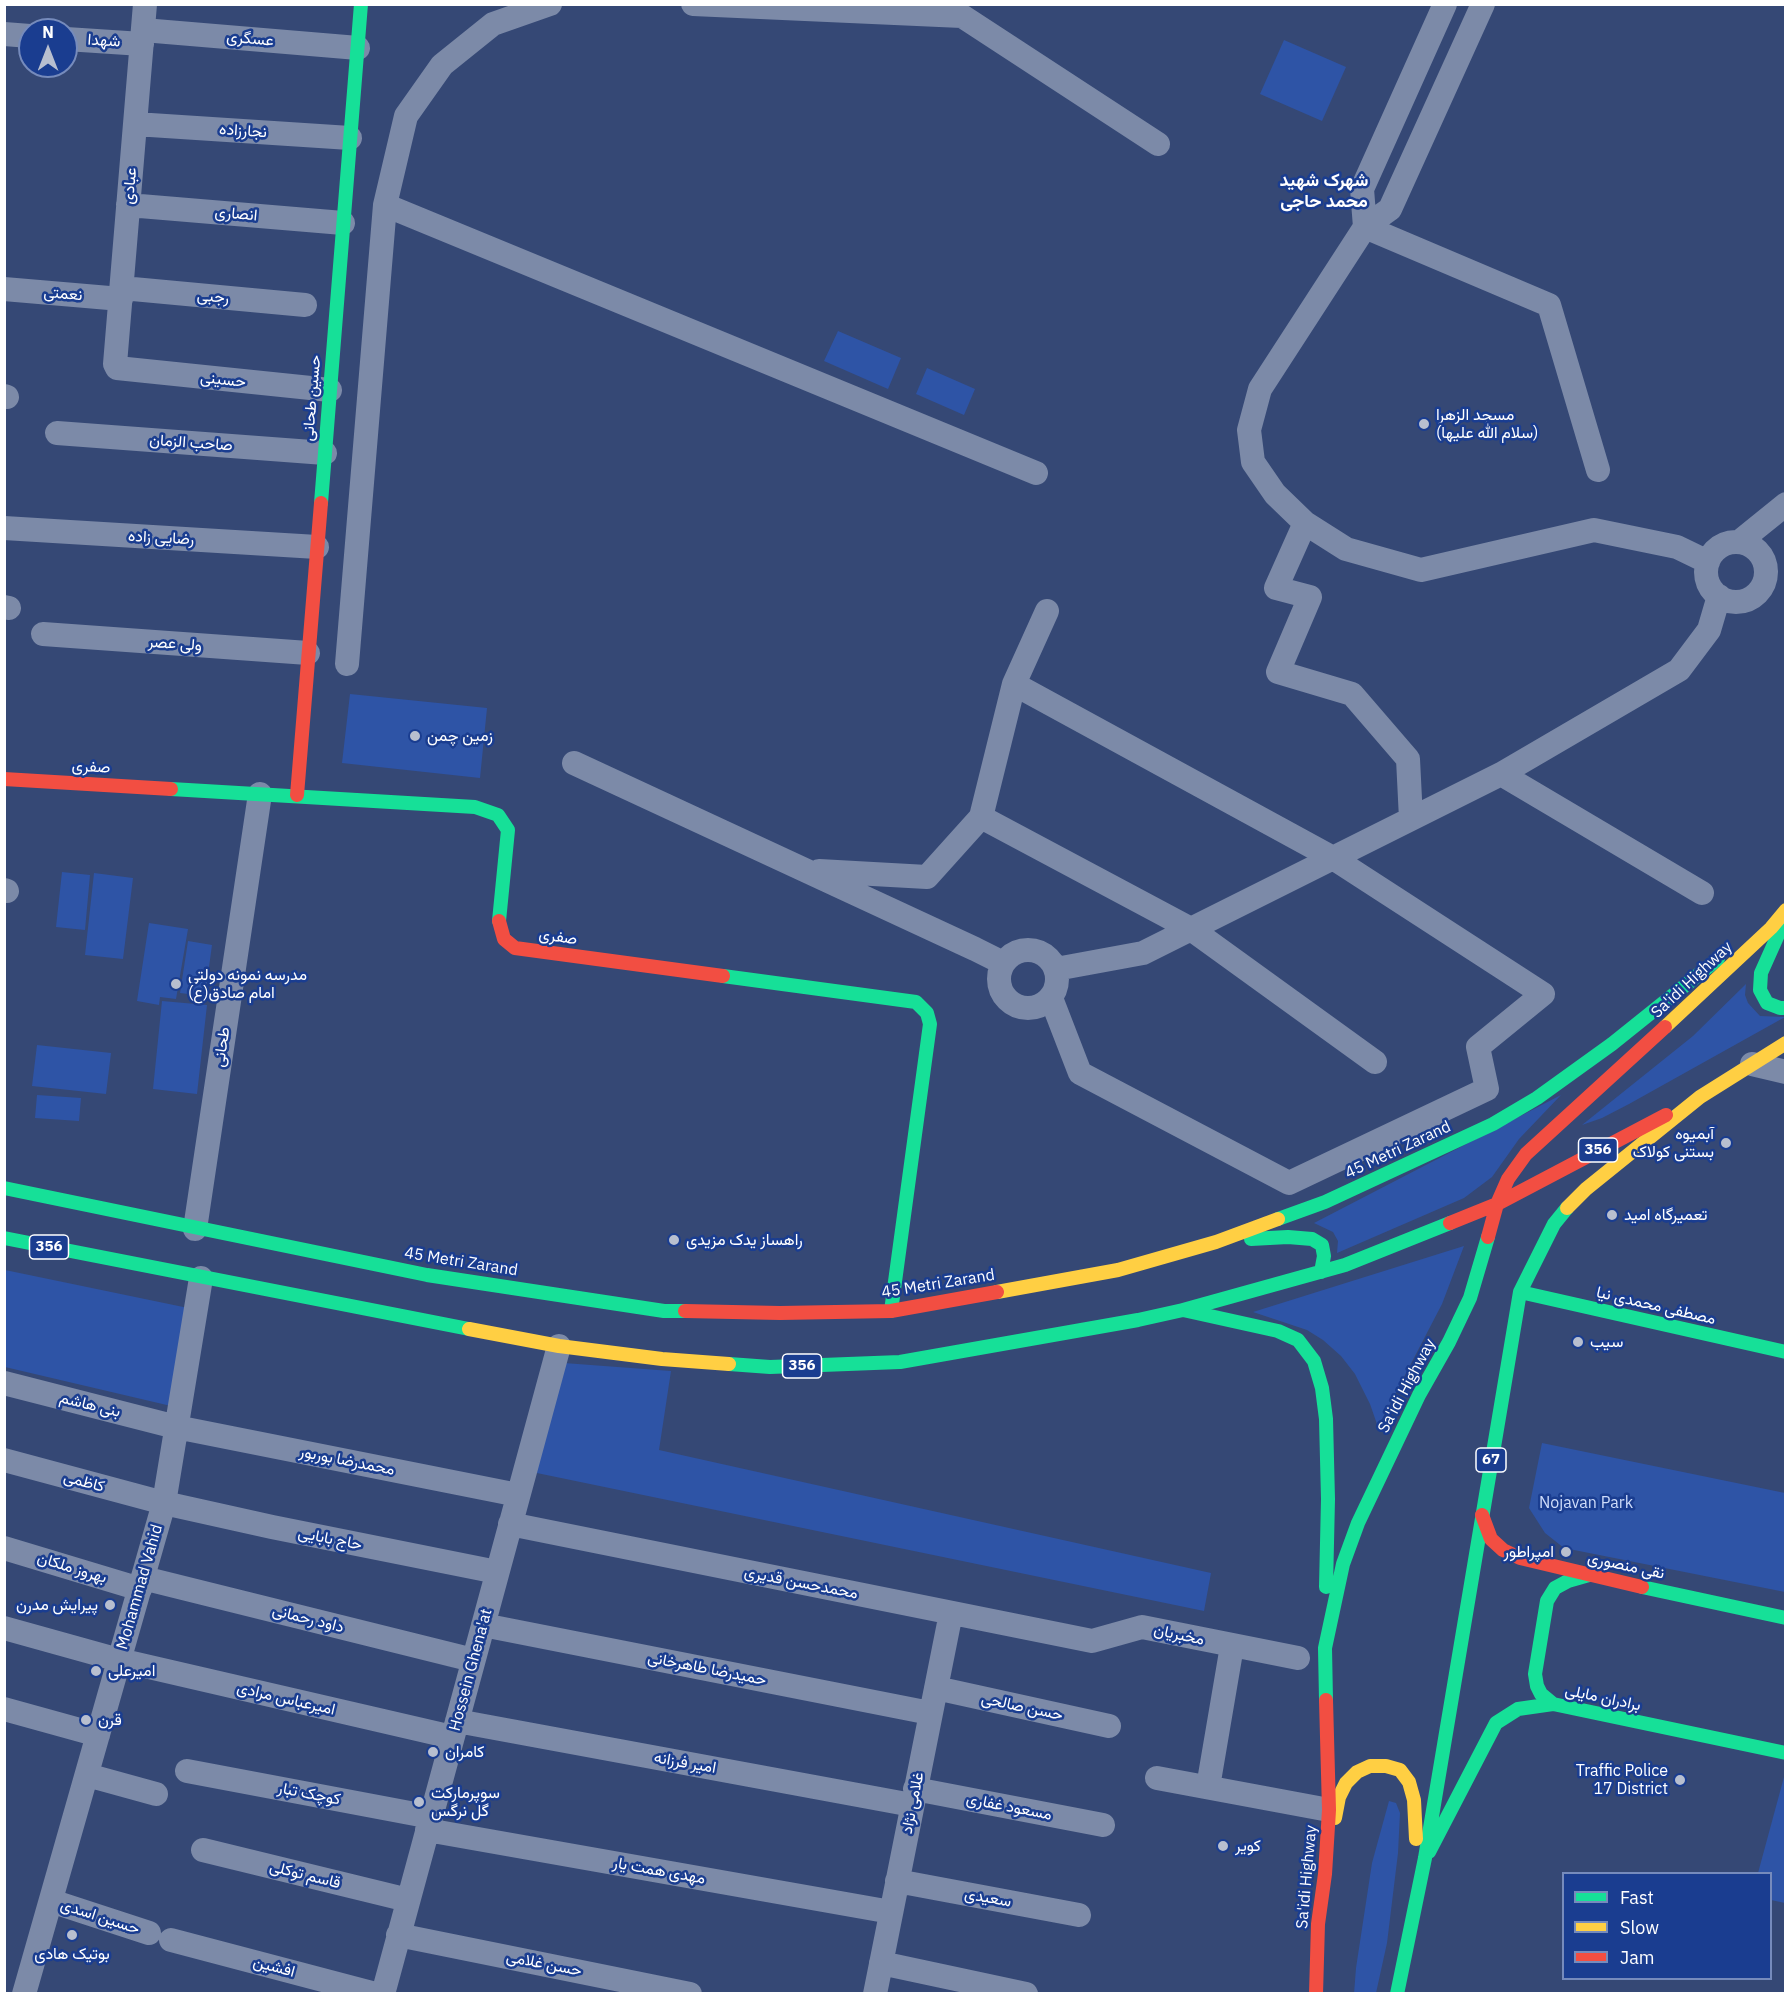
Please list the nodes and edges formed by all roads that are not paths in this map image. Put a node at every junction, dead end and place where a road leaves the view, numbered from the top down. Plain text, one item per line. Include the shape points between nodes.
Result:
1 (145, 4) edge
2 (361, 4) edge
3 (550, 4) edge
4 (693, 4) edge
5 (1445, 4) edge
6 (1483, 4) edge
7 (962, 10) edge
8 (142, 37) junction
9 (78, 39) edge
10 (358, 48) junction
11 (135, 124) junction
12 (350, 138) junction
13 (1158, 144) dead end
14 (128, 205) junction
15 (385, 205) junction
16 (343, 223) junction
17 (1365, 227) junction
18 (4, 290) edge
19 (121, 294) junction
20 (305, 306) dead end
21 (117, 368) joint
22 (330, 390) junction
23 (57, 433) dead end
24 (325, 453) junction
25 (1598, 470) dead end
26 (1036, 473) dead end
27 (1785, 504) edge
28 (1305, 523) junction
29 (4, 528) edge
30 (1739, 542) junction
31 (317, 547) junction
32 (1708, 562) junction
33 (1719, 597) junction
34 (1047, 611) dead end
35 (43, 634) dead end
36 (308, 653) junction
37 (347, 664) dead end
38 (1014, 684) junction
39 (574, 763) dead end
40 (1502, 774) junction
41 (4, 779) edge
42 (260, 794) junction
43 (297, 795) junction
44 (981, 817) junction
45 (1411, 819) junction
46 (1333, 858) junction
47 (808, 870) junction
48 (1702, 893) dead end
49 (1785, 908) edge
50 (1785, 919) edge
51 (1191, 929) junction
52 (1003, 963) junction
53 (1056, 969) junction
54 (1051, 998) junction
55 (1785, 1008) edge
56 (1785, 1043) edge
57 (1375, 1062) dead end
58 (1752, 1064) junction
59 (1785, 1072) edge
60 (1700, 1097) junction
61 (4, 1188) edge
62 (1497, 1204) junction
63 (195, 1229) junction
64 (4, 1238) edge
65 (1216, 1242) junction
66 (1321, 1272) junction
67 (201, 1278) junction
68 (1520, 1292) junction
69 (1183, 1310) junction
70 (891, 1311) junction
71 (559, 1346) junction
72 (1785, 1352) edge
73 (4, 1383) edge
74 (176, 1427) junction
75 (4, 1460) edge
76 (518, 1495) junction
77 (164, 1503) junction
78 (1482, 1515) junction
79 (510, 1524) junction
80 (4, 1548) edge
81 (497, 1572) junction
82 (1589, 1575) junction
83 (141, 1583) junction
84 (951, 1613) junction
85 (1785, 1618) edge
86 (483, 1625) junction
87 (4, 1628) edge
88 (1092, 1641) joint
89 (1232, 1646) junction
90 (1325, 1648) junction
91 (1298, 1658) dead end
92 (119, 1660) junction
93 (473, 1660) junction
94 (936, 1688) junction
95 (1552, 1704) junction
96 (4, 1709) edge
97 (930, 1713) junction
98 (1109, 1726) dead end
99 (454, 1729) junction
100 (98, 1735) junction
101 (1785, 1754) edge
102 (187, 1772) dead end
103 (87, 1775) junction
104 (1157, 1778) dead end
105 (1208, 1786) junction
106 (156, 1794) dead end
107 (914, 1797) junction
108 (1329, 1810) junction
109 (429, 1823) junction
110 (1103, 1825) dead end
111 (203, 1850) dead end
112 (1425, 1858) junction
113 (1325, 1874) junction
114 (897, 1881) junction
115 (408, 1900) junction
116 (51, 1901) junction
117 (1417, 1901) junction
118 (891, 1912) junction
119 (1079, 1915) dead end
120 (398, 1935) junction
121 (160, 1936) joint
122 (881, 1963) junction
123 (24, 1994) edge
124 (376, 1994) edge
125 (383, 1994) edge
126 (690, 1994) edge
127 (875, 1994) edge
128 (1026, 1994) edge
129 (1316, 1994) edge
130 (1397, 1994) edge

1 - 8 street, عبادی
2 - 10 main road, حسین طحانی
3 - 15 street via 493,24 442,65 406,117
4 - 7 street
5 - 17 street via 1362,189
6 - 17 street via 1390,209
7 - 13 street
8 - 9 street, شهدا
8 - 10 street, عسگری
8 - 11 street, عبادی
10 - 12 main road, حسین طحانی
11 - 12 street, نجارزاده
11 - 14 street, عبادی
12 - 16 main road, حسین طحانی
14 - 16 street, انصاری
14 - 19 street, عبادی
15 - 26 street
15 - 37 street
16 - 22 main road, حسین طحانی
17 - 25 street via 1549,306
17 - 28 street via 1260,389 1249,430 1253,462 1275,494
18 - 19 street, نعمتی
19 - 20 street, رجبی
19 - 21 street, عبادی
21 - 22 street, حسینی
22 - 24 main road, حسین طحانی
23 - 24 street, صاحب الزمان
24 - 31 main road, حسین طحانی
27 - 30 street
28 - 32 street via 1346,549 1420,570 1594,530 1677,547
28 - 45 street via 1276,588 1310,597 1278,672 1353,694 1408,759
29 - 31 street, رضایی زاده
30 - 32 street via 1720,547
30 - 33 street via 1757,550 1766,566 1766,577 1749,600
31 - 36 main road, حسین طحانی
32 - 33 street via 1708,581
33 - 40 street via 1709,630 1679,670
34 - 38 street
35 - 36 street, ولی عصر
36 - 43 main road, حسین طحانی
38 - 44 street
38 - 46 street
39 - 47 street
40 - 45 street
40 - 48 street
41 - 42 main road, صفری
42 - 43 main road, صفری
42 - 63 street, طحانی
43 - 70 main road, صفری via 475,807 498,815 508,830 500,921 504,939 515,948 916,1002 927,1013 930,1024
44 - 47 street via 927,877
44 - 51 street
45 - 46 street
46 - 51 street
46 - 54 street via 1543,994 1478,1047 1486,1089 1289,1183 1080,1073
47 - 52 street
49 - 62 main road, Sa'idi Highway via 1771,928 1728,969 1526,1154 1508,1179
49 - 65 main road, 45 Metri Zarand via 1612,1044 1493,1124 1325,1202
50 - 55 main road via 1764,965 1760,990 1767,1003
51 - 53 street via 1143,953
51 - 57 street
52 - 53 street via 1016,952 1034,950
52 - 54 street via 998,981 1005,998 1013,1005 1033,1008
53 - 54 street via 1056,989
56 - 58 main road, 67
58 - 59 street
58 - 60 main road, 67
60 - 62 main road, 356
60 - 68 main road, 67 via 1567,1208 1554,1224
61 - 63 main road, 45 Metri Zarand
62 - 66 main road, 356
62 - 90 main road, Sa'idi Highway via 1470,1298 1358,1523 1343,1564
63 - 70 main road, 45 Metri Zarand via 428,1275 664,1311
64 - 67 main road, 356
65 - 66 main road via 1312,1239 1322,1245
65 - 70 main road, 45 Metri Zarand via 1118,1270
66 - 69 main road, 356
67 - 71 main road, 356
67 - 74 street, Mohammad Vahid
68 - 72 main road, مصطفی محمدی نیا
68 - 78 main road, 67
69 - 71 main road, 356 via 900,1362 770,1367
69 - 90 main road via 1278,1331 1298,1340 1314,1361 1326,1419
71 - 76 street, Hossein Ghena'at
73 - 74 street, بنی هاشم
74 - 76 street, محمدرضا بوربور
74 - 77 street, Mohammad Vahid
75 - 77 street, کاظمی
76 - 79 street, Hossein Ghena'at
77 - 81 street, حاج بابایی
77 - 83 street, Mohammad Vahid
78 - 82 main road, نقی منصوری via 1491,1539 1503,1550
78 - 112 main road, 67
79 - 81 street, Hossein Ghena'at
79 - 84 street, محمدحسن قدیری
80 - 83 street, بهروز ملکان
81 - 86 street, Hossein Ghena'at
82 - 85 main road, نقی منصوری
82 - 95 main road via 1555,1588 1547,1601 1535,1674 1541,1694
83 - 92 street, Mohammad Vahid
83 - 93 street, داود رحمانی
84 - 88 street, محمدحسن قدیری
84 - 94 street, غلامی نژاد
86 - 93 street, Hossein Ghena'at
86 - 97 street, حمیدرضا طاهرخانی
87 - 92 street, امیرعباس مرادی
88 - 89 street, مخبریان via 1142,1627
89 - 91 street, مخبریان
89 - 105 street
90 - 108 main road, Sa'idi Highway
92 - 99 street, امیرعباس مرادی
92 - 100 street, Mohammad Vahid
93 - 99 street, Hossein Ghena'at
94 - 97 street, غلامی نژاد
94 - 98 street, حسن صالحی
95 - 101 main road, برادران مایلی
95 - 112 main road, برادران مایلی via 1518,1709 1496,1723
96 - 100 street
97 - 107 street, غلامی نژاد
99 - 107 street, امیر فرزانه
99 - 109 street, Hossein Ghena'at
100 - 103 street, Mohammad Vahid
102 - 109 street, کوچک تبار
103 - 106 street
103 - 116 street, Mohammad Vahid
104 - 105 street
105 - 108 street
107 - 110 street, مسعود غفاری
107 - 114 street, غلامی نژاد
108 - 113 main road, Sa'idi Highway
109 - 115 street, Hossein Ghena'at
109 - 118 street, مهدی همت یار
111 - 115 street, قاسم توکلی
112 - 117 main road, 67
113 - 117 main road via 1339,1797 1346,1783 1370,1766 1400,1770 1409,1782 1414,1800
113 - 129 main road, Sa'idi Highway via 1318,1924
114 - 118 street, غلامی نژاد
114 - 119 street, سعيدی
115 - 120 street, Hossein Ghena'at
116 - 121 street, حسین اسدی
116 - 123 street, Mohammad Vahid
117 - 130 main road, 67
118 - 122 street, غلامی نژاد
120 - 125 street, Hossein Ghena'at
120 - 126 street, حسن غلامی
121 - 124 street, افشین
122 - 127 street, غلامی نژاد
122 - 128 street

